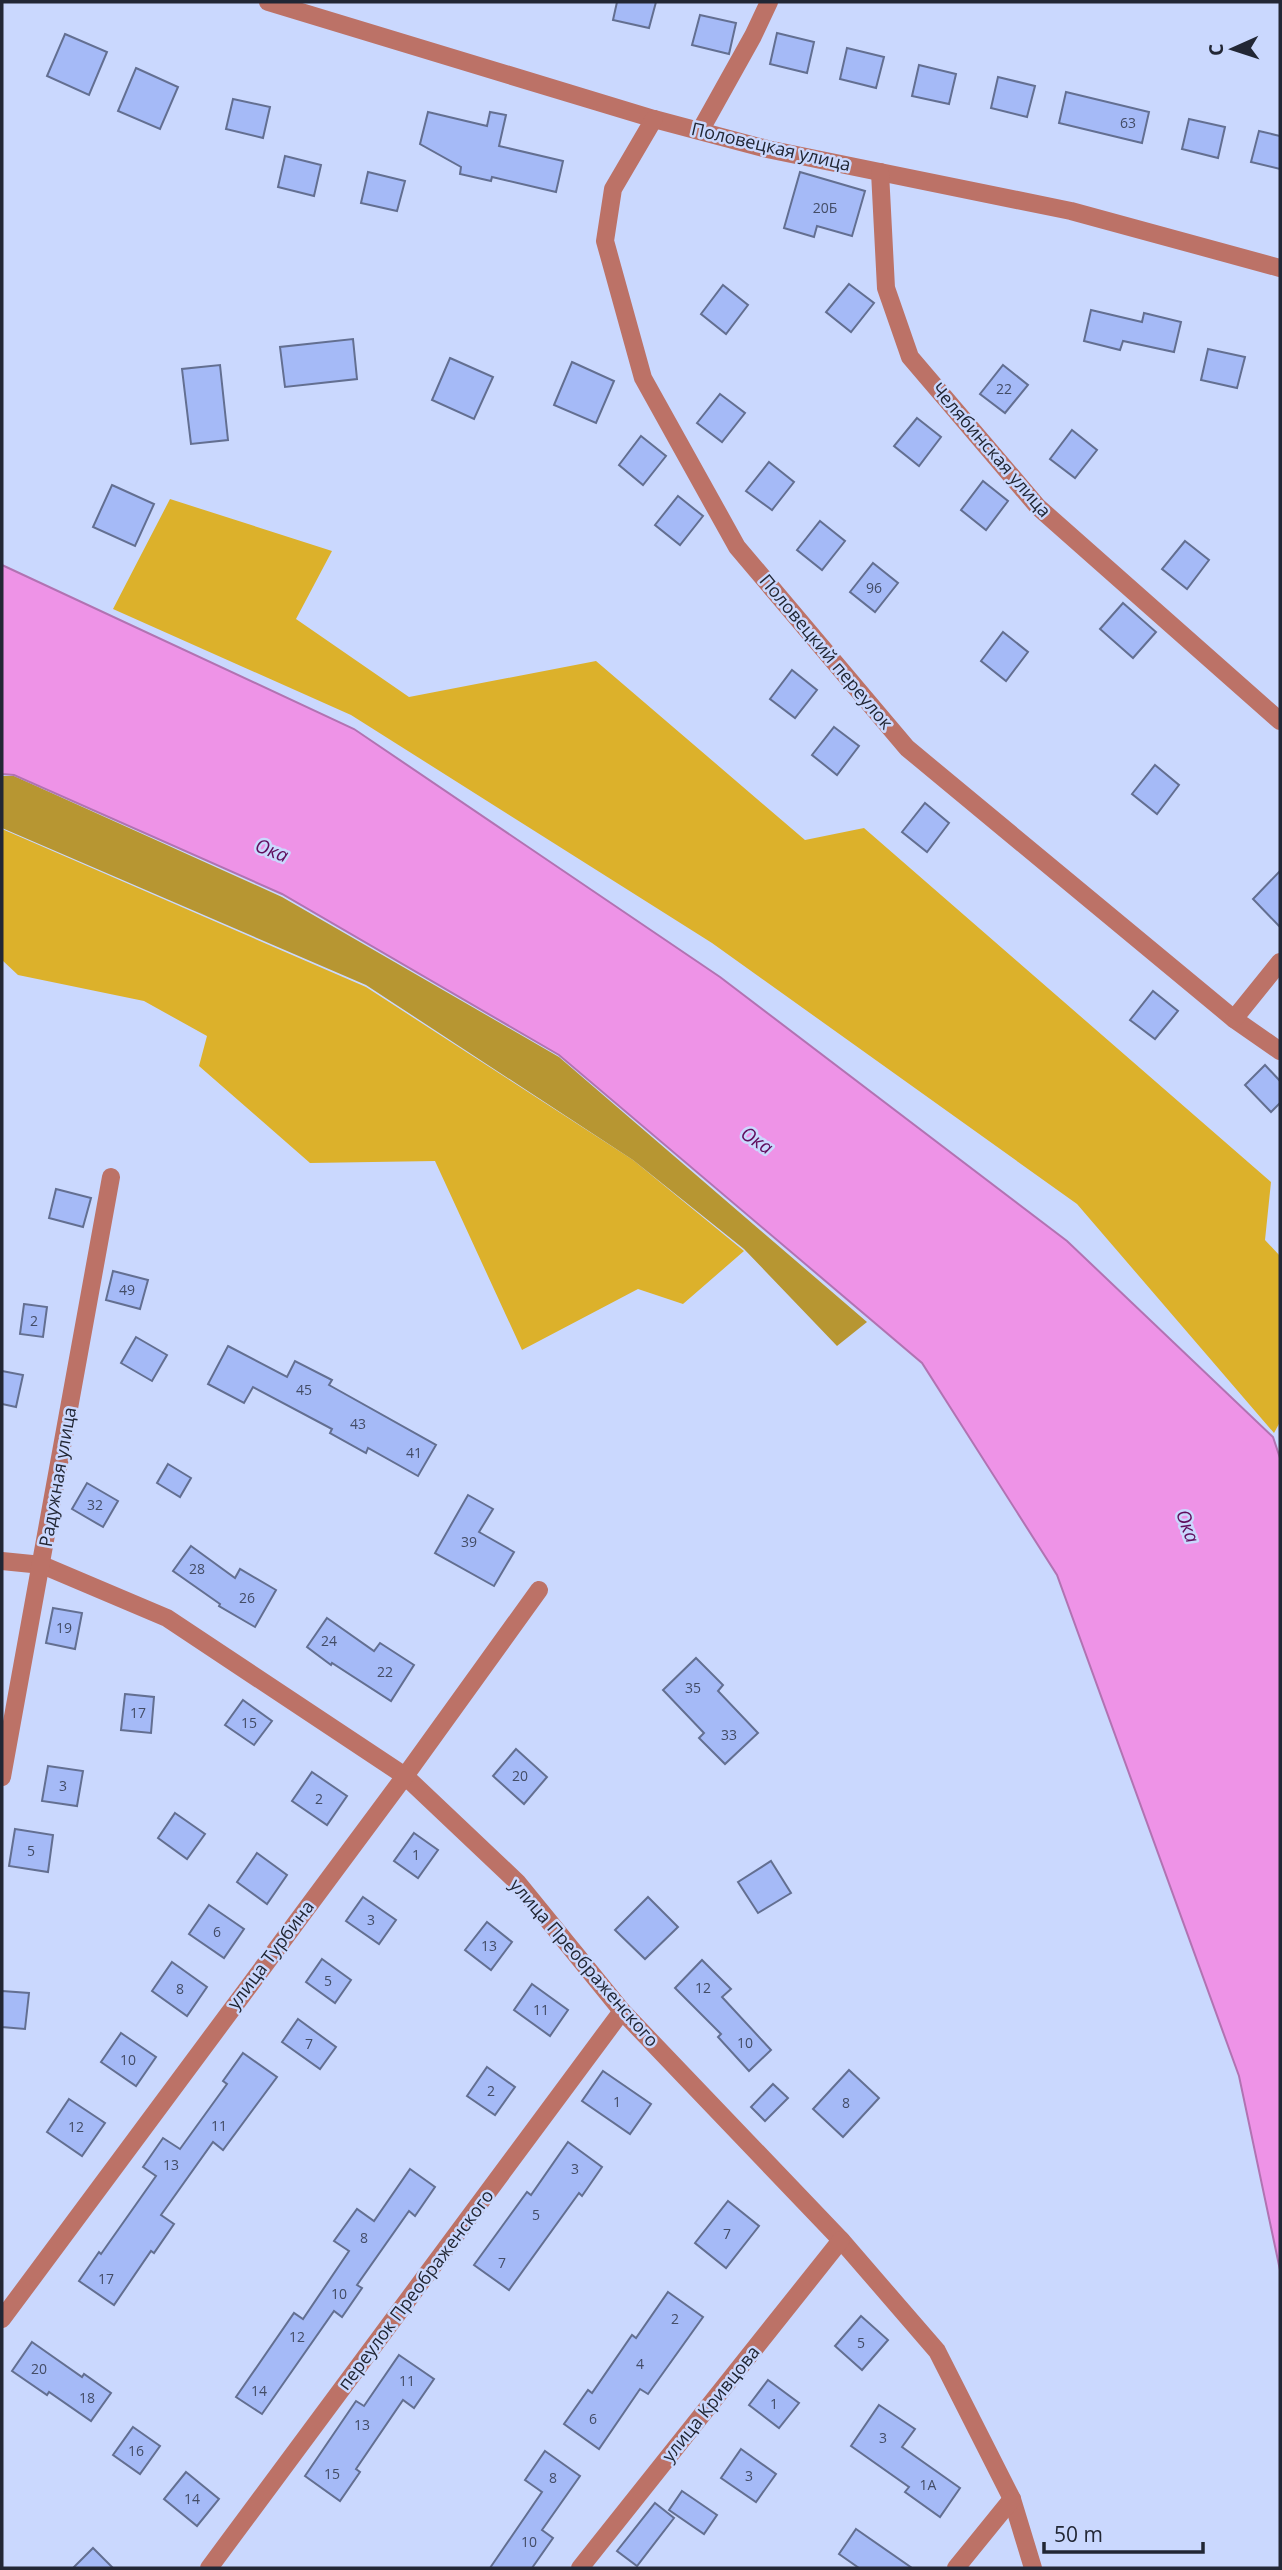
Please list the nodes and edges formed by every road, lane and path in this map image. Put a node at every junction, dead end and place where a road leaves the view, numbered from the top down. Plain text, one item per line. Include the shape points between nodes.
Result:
1 (268, 2) edge
2 (769, 2) edge
3 (654, 119) junction
4 (700, 131) junction
5 (880, 172) junction
6 (1280, 268) edge
7 (1280, 721) edge
8 (1280, 962) edge
9 (1234, 1019) junction
10 (1280, 1052) edge
11 (111, 1177) dead end
12 (2, 1561) edge
13 (42, 1565) junction
14 (539, 1590) dead end
15 (405, 1776) junction
16 (2, 1777) edge
17 (622, 2011) junction
18 (841, 2240) junction
19 (2, 2319) edge
20 (1012, 2499) junction
21 (209, 2568) edge
22 (580, 2568) edge
23 (956, 2568) edge
24 (1033, 2568) edge

1 - 3 street, Половецкая улица
2 - 4 street
3 - 4 street, Половецкая улица
3 - 9 street, Половецкий переулок via 613,189 605,241 643,378 737,547 907,748
4 - 5 street, Половецкая улица
5 - 6 street, Половецкая улица via 1071,211
5 - 7 street, Челябинская улица via 886,288 910,357 1038,507
8 - 9 street
9 - 10 street, Половецкий переулок
11 - 13 street, Радужная улица
12 - 13 street, улица Преображенского
13 - 15 street, улица Преображенского via 167,1618
13 - 16 street, Радужная улица
14 - 15 street, улица Турбина
15 - 17 street, улица Преображенского via 517,1882
15 - 19 street, улица Турбина
17 - 18 street, улица Преображенского
17 - 21 street, переулок Преображенского
18 - 20 street, улица Преображенского via 937,2351
18 - 22 street, улица Кривцова
20 - 23 street
20 - 24 street, улица Преображенского

